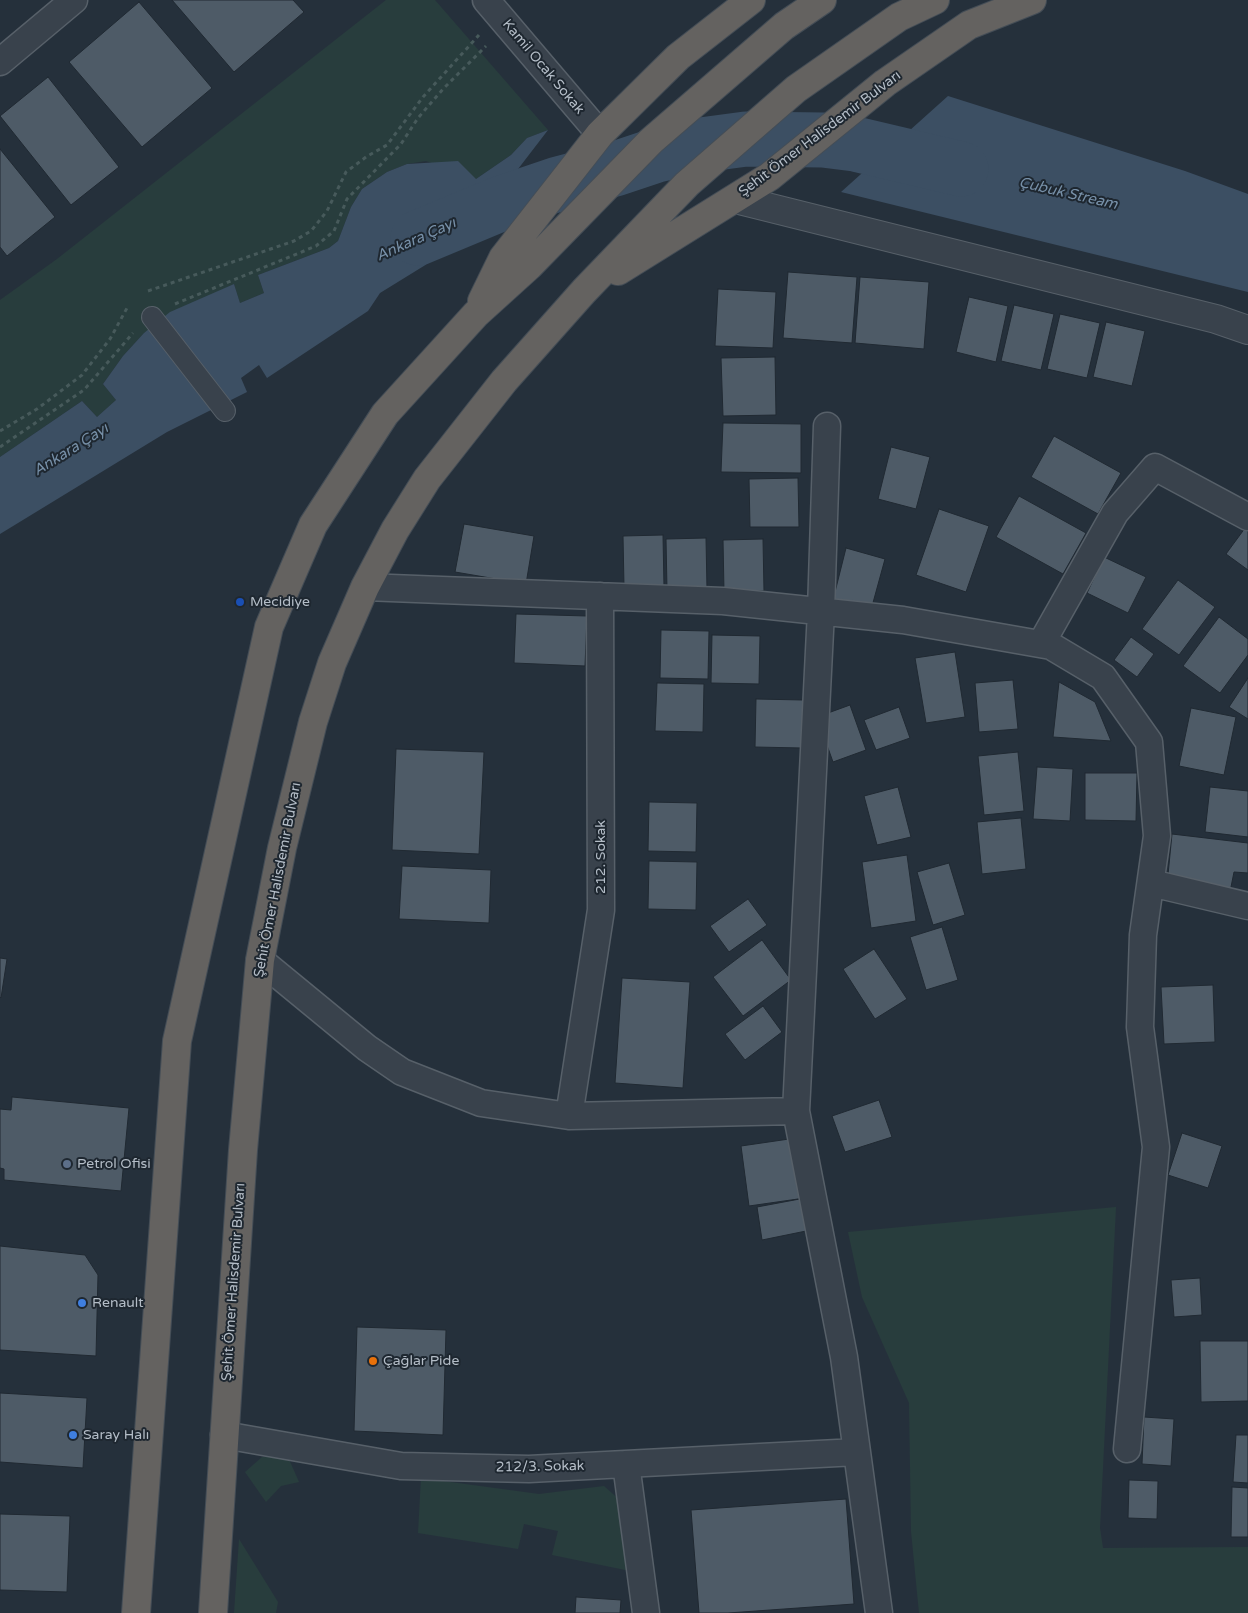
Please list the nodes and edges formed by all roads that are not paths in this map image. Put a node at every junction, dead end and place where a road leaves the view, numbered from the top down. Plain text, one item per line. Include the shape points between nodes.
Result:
1 (74, 0) edge
2 (751, 0) edge
3 (822, 0) edge
4 (935, 0) edge
5 (1032, 0) edge
6 (497, 13) edge
7 (0, 62) edge
8 (593, 144) junction
9 (735, 199) junction
10 (584, 291) junction
11 (476, 314) junction
12 (152, 318) road end
13 (1248, 330) edge
14 (225, 411) dead end
15 (827, 426) dead end
16 (1248, 517) edge
17 (365, 587) junction
18 (600, 596) junction
19 (821, 611) junction
20 (1041, 644) junction
21 (1150, 883) junction
22 (1248, 906) edge
23 (260, 960) junction
24 (796, 1111) junction
25 (569, 1116) junction
26 (224, 1435) junction
27 (1127, 1449) dead end
28 (857, 1452) junction
29 (626, 1464) junction
30 (136, 1613) edge
31 (213, 1613) edge
32 (646, 1613) edge
33 (879, 1613) edge

1 - 7 street
2 - 8 highway via 678,57
3 - 11 highway via 784,26 651,141 529,266
4 - 10 highway, Şehit Ömer Halisdemir Bulvarı via 900,17 796,89 688,184
5 - 9 highway, Şehit Ömer Halisdemir Bulvarı via 969,25 885,84 769,177
6 - 8 street, Kamil Ocak Sokak
8 - 11 highway via 503,258
9 - 10 highway, Şehit Ömer Halisdemir Bulvarı
9 - 13 street via 1216,319
10 - 17 highway, Şehit Ömer Halisdemir Bulvarı via 504,381 427,479
11 - 30 highway via 385,414 314,525 268,626 177,1041
12 - 14 street
15 - 19 street
16 - 20 street via 1155,467 1115,513
17 - 18 street
17 - 23 highway, Şehit Ömer Halisdemir Bulvarı via 332,663 313,722 282,848
18 - 19 street via 723,601
18 - 25 street, 212. Sokak via 601,910
19 - 20 street via 903,620
19 - 24 street
20 - 21 street via 1051,646 1103,677 1149,742 1157,836
21 - 22 street
21 - 27 street via 1143,935 1140,1028 1156,1147
23 - 25 street via 366,1048 402,1072 480,1103
23 - 26 highway, Şehit Ömer Halisdemir Bulvarı via 243,1150
24 - 25 street
24 - 28 street via 844,1357
26 - 29 street, 212/3. Sokak via 400,1466 529,1469
26 - 31 highway, Şehit Ömer Halisdemir Bulvarı
28 - 29 street, 212/3. Sokak
28 - 33 street
29 - 32 street

